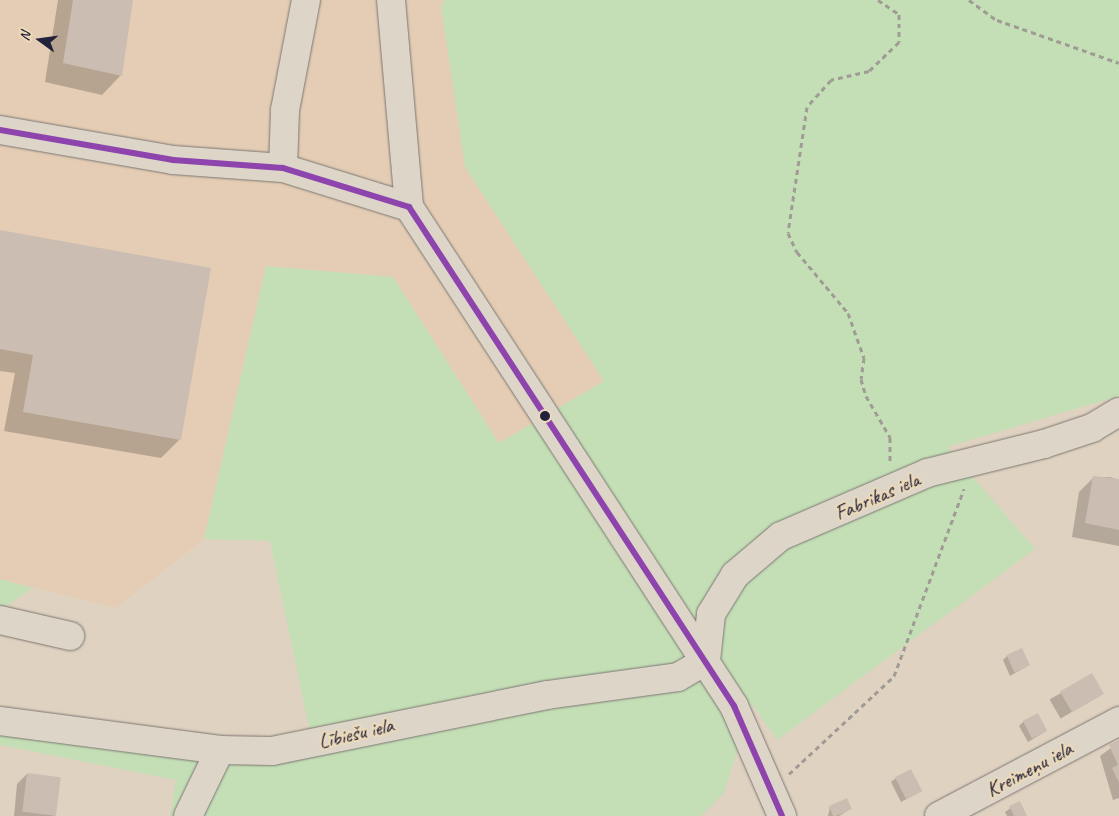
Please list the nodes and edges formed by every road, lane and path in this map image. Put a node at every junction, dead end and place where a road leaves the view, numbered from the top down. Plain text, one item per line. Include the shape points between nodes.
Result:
1 (306, 0) edge
2 (391, 0) edge
3 (878, 0) edge
4 (969, 0) edge
5 (1119, 64) edge
6 (0, 130) edge
7 (283, 168) junction
8 (409, 207) junction
9 (1119, 412) edge
10 (972, 464) junction
11 (891, 488) junction
12 (0, 620) edge
13 (70, 636) dead end
14 (706, 661) junction
15 (0, 721) edge
16 (1119, 721) edge
17 (220, 750) junction
18 (771, 789) junction
19 (188, 816) edge
20 (782, 816) edge
21 (939, 816) edge

1 - 7 street via 285,110
2 - 8 street
3 - 11 path via 899,14 899,42 869,71 831,80 807,107 788,233 807,266 848,313 864,358 861,379 890,437
4 - 5 path via 997,20
6 - 7 street via 173,160
7 - 8 street
8 - 14 street
9 - 10 street, Fabrikas iela via 1092,428
10 - 11 street, Fabrikas iela via 927,473
10 - 18 path via 894,676
11 - 14 street, Fabrikas iela via 781,536 735,575 711,614
12 - 13 street
14 - 17 street, Lībiešu iela via 678,677 547,695 272,751
14 - 18 street via 734,706
15 - 17 street, Lībiešu iela
16 - 21 street, Kreimeņu iela
17 - 19 street
18 - 20 street

